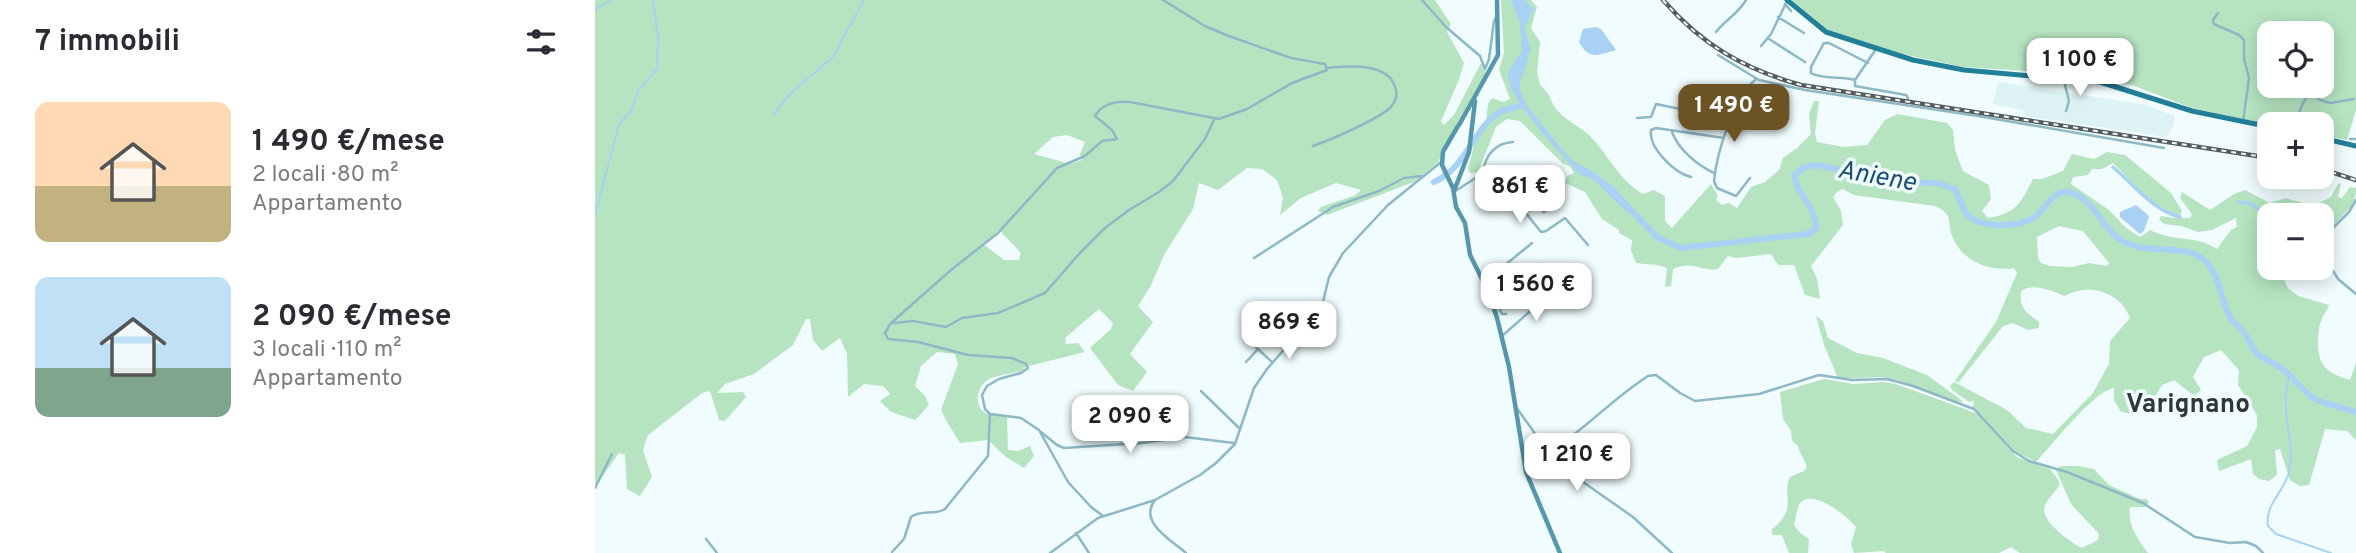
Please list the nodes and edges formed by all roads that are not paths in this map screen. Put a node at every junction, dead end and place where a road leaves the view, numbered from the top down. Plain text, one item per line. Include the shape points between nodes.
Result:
1 (1163, 0) edge
2 (1422, 0) edge
3 (1497, 0) edge
4 (1746, 0) edge
5 (1786, 2) edge
6 (1791, 11) dead end
7 (2218, 13) dead end
8 (1497, 16) junction
9 (1778, 17) junction
10 (1716, 32) dead end
11 (1804, 33) dead end
12 (1768, 38) junction
13 (1761, 46) dead end
14 (1876, 49) junction
15 (1719, 55) dead end
16 (1805, 62) dead end
17 (1868, 63) junction
18 (1327, 68) junction
19 (2065, 78) junction
20 (1759, 79) junction
21 (1855, 80) junction
22 (1477, 94) junction
23 (2354, 99) dead end
24 (1907, 106) junction
25 (2066, 111) dead end
26 (2299, 112) edge
27 (1733, 116) junction
28 (1464, 117) junction
29 (1637, 118) dead end
30 (1214, 120) junction
31 (1471, 120) junction
32 (2243, 122) junction
33 (2257, 125) edge
34 (1672, 132) junction
35 (1724, 138) junction
36 (2350, 139) dead end
37 (2356, 139) edge
38 (2334, 141) edge
39 (1513, 142) dead end
40 (1313, 146) dead end
41 (2356, 146) edge
42 (2164, 148) dead end
43 (1441, 164) junction
44 (1483, 173) junction
45 (1715, 173) junction
46 (1424, 176) junction
47 (1691, 177) dead end
48 (1558, 178) dead end
49 (1750, 178) dead end
50 (1459, 179) junction
51 (1450, 181) junction
52 (1454, 192) junction
53 (1513, 196) junction
54 (1531, 199) junction
55 (2356, 200) edge
56 (1558, 201) dead end
57 (2334, 228) edge
58 (1532, 243) dead end
59 (1588, 245) dead end
60 (1254, 258) dead end
61 (1540, 264) dead end
62 (2334, 273) edge
63 (1496, 277) dead end
64 (1483, 280) junction
65 (1520, 288) dead end
66 (1553, 291) junction
67 (2356, 294) edge
68 (1493, 298) junction
69 (1560, 298) dead end
70 (1506, 314) dead end
71 (891, 323) junction
72 (1502, 336) junction
73 (1246, 338) dead end
74 (1258, 349) junction
75 (1246, 362) dead end
76 (1272, 362) junction
77 (1201, 391) dead end
78 (1514, 404) junction
79 (990, 414) junction
80 (1239, 428) junction
81 (1039, 430) junction
82 (1236, 443) junction
83 (1549, 452) junction
84 (612, 454) dead end
85 (595, 488) edge
86 (1155, 500) junction
87 (1103, 516) junction
88 (1076, 533) junction
89 (706, 539) dead end
90 (892, 552) edge
91 (717, 553) edge
92 (1050, 553) edge
93 (1089, 553) edge
94 (1186, 553) edge
95 (1560, 553) edge
96 (1672, 553) edge
97 (2263, 553) edge

1 - 18 street via 1226,35
2 - 8 street via 1480,56 1485,69
3 - 8 main road
4 - 10 street
5 - 6 street
5 - 9 street
5 - 14 main road via 1825,32
7 - 32 street via 2214,23 2244,40 2249,78
8 - 22 main road via 1497,57
9 - 11 street
9 - 12 street
12 - 13 street
12 - 16 street
14 - 17 street
14 - 19 main road via 1953,68
15 - 20 street
17 - 21 street
17 - 21 street via 1824,43 1811,73
18 - 30 street via 1242,111
18 - 40 street via 1383,71 1393,80 1396,97 1384,112
19 - 25 street
19 - 32 main road via 2109,83
20 - 24 street
20 - 27 street
21 - 24 street via 1858,88 1905,95
22 - 28 main road
22 - 31 main road
23 - 26 street via 2330,103 2310,93
24 - 42 street
27 - 29 street via 1656,104 1651,117
27 - 35 street
28 - 31 main road
28 - 43 main road via 1443,151
30 - 71 street via 1173,181 1105,228 1041,296 994,314 960,319 947,327
30 - 71 street via 1130,102 1104,106 1094,116 1117,139 1102,141 1085,156 1059,166 998,233
31 - 50 main road via 1469,152
32 - 33 main road
34 - 35 street
34 - 45 street via 1681,147
34 - 47 street via 1653,128 1652,143
35 - 45 street
36 - 37 street
38 - 41 main road
39 - 44 street via 1491,152
43 - 46 street
43 - 51 main road
44 - 52 street
44 - 53 street
45 - 49 street via 1716,187 1735,196
46 - 60 street via 1402,178 1335,206
46 - 76 street via 1345,250 1331,273 1322,306
48 - 54 street
50 - 51 main road
50 - 52 main road
51 - 52 main road
52 - 64 main road via 1470,255
53 - 54 street via 1520,190
53 - 59 street via 1541,232 1565,218
54 - 56 street via 1544,212
55 - 57 street
58 - 64 street
61 - 66 street
62 - 67 street
63 - 64 street
64 - 68 main road
65 - 68 street
66 - 69 street
66 - 72 street
68 - 70 street via 1501,314
68 - 72 main road
71 - 79 street via 885,334 892,341 1026,363 1028,368 1022,372 985,388 982,401
72 - 78 main road
73 - 74 street
74 - 75 street
74 - 76 street
76 - 80 street via 1252,391
77 - 80 street
78 - 83 street
78 - 95 main road via 1528,479
79 - 81 street via 1019,417
79 - 90 street via 986,460 943,510 911,517 904,539
80 - 82 street
81 - 82 street via 1064,448 1188,436
81 - 87 street via 1069,484
82 - 86 street via 1210,468
83 - 96 street
83 - 97 street via 1648,376 1656,375 1695,401 1759,394 1819,375 1887,379 1974,408 2013,451 2029,461 2143,503 2195,537 2230,544 2246,542
84 - 85 street
86 - 87 street
86 - 94 street via 1151,521
87 - 88 street
88 - 92 street
88 - 93 street
89 - 91 street

